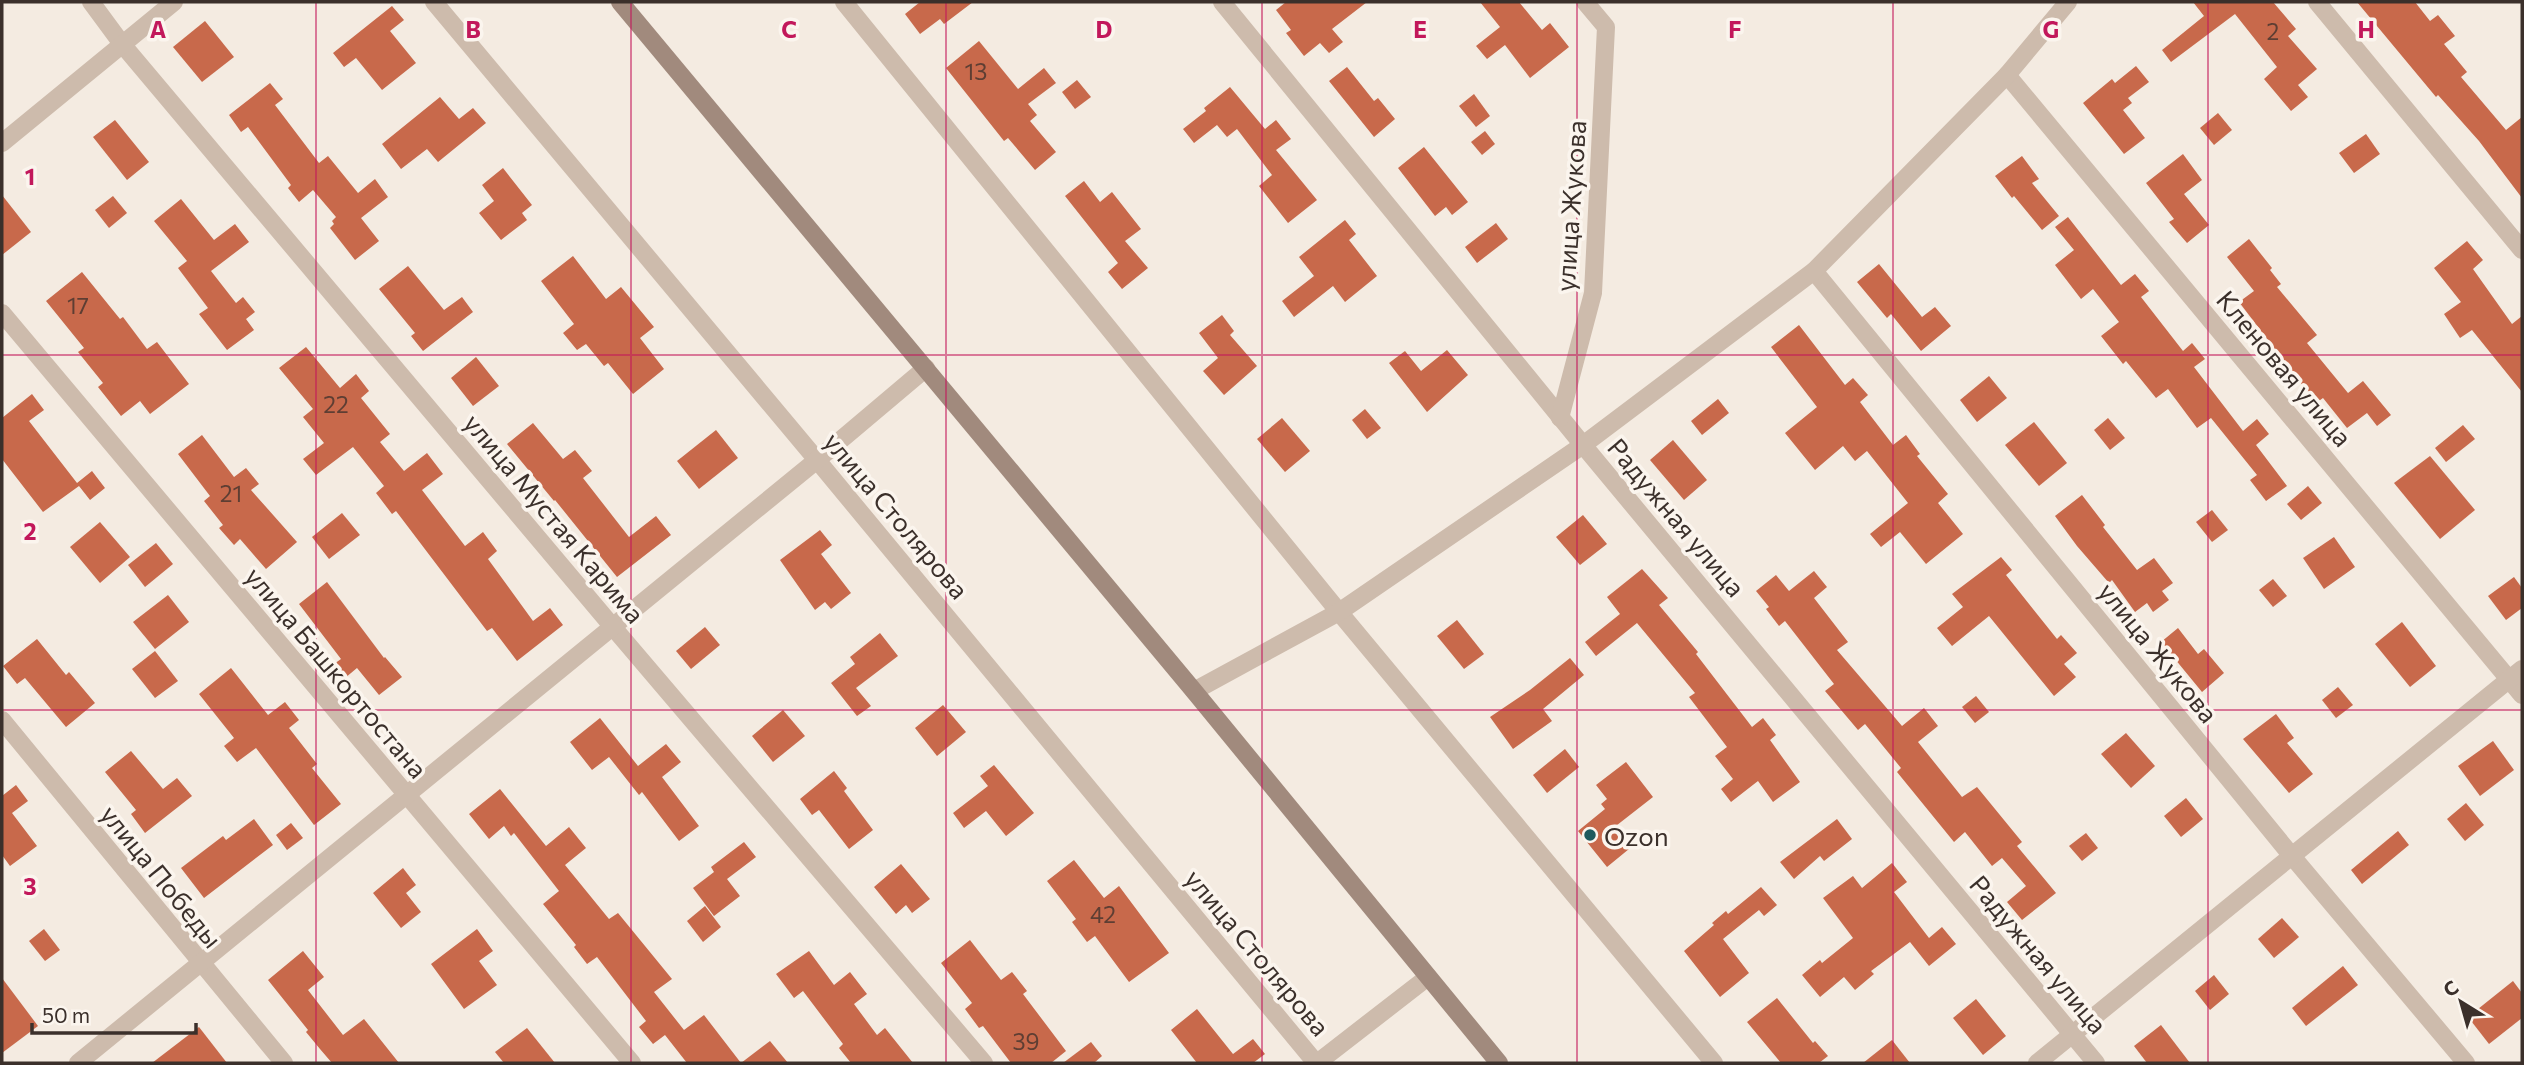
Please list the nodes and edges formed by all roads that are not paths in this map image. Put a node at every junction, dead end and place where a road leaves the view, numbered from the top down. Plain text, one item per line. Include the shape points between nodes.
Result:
1 (91, 2) edge
2 (174, 2) edge
3 (434, 2) edge
4 (620, 2) edge
5 (844, 2) edge
6 (1222, 2) edge
7 (1585, 2) edge
8 (2068, 2) edge
9 (2317, 2) edge
10 (122, 44) junction
11 (2007, 75) junction
12 (2, 143) edge
13 (2522, 250) edge
14 (1814, 271) junction
15 (2, 313) edge
16 (926, 368) junction
17 (1560, 418) junction
18 (1583, 445) junction
19 (817, 460) junction
20 (1339, 612) junction
21 (612, 626) junction
22 (2516, 674) edge
23 (1194, 691) junction
24 (2522, 695) edge
25 (2, 720) edge
26 (406, 796) junction
27 (2291, 855) junction
28 (200, 964) junction
29 (1428, 977) junction
30 (2072, 1034) junction
31 (78, 1063) edge
32 (284, 1063) edge
33 (632, 1063) edge
34 (984, 1063) edge
35 (1317, 1063) edge
36 (1499, 1063) edge
37 (1714, 1063) edge
38 (2037, 1063) edge
39 (2096, 1063) edge
40 (2466, 1063) edge

1 - 10 street, улица Мустая Карима
2 - 10 street
3 - 19 street, улица Столярова
4 - 16 main road
5 - 20 street
6 - 17 street, Радужная улица
7 - 17 street, улица Жукова via 1606,27 1597,239 1593,293
8 - 11 street
9 - 13 street
10 - 12 street
10 - 21 street, улица Мустая Карима
11 - 14 street
11 - 22 street, Кленовая улица
14 - 18 street
14 - 27 street, улица Жукова
15 - 26 street, улица Башкортостана
16 - 19 street
16 - 23 main road
17 - 18 street, Радужная улица
18 - 20 street
18 - 30 street, Радужная улица
19 - 21 street
19 - 35 street, улица Столярова
20 - 23 street
20 - 37 street
21 - 26 street
21 - 34 street, улица Мустая Карима
22 - 24 street, Кленовая улица
22 - 27 street
23 - 29 main road
25 - 28 street, улица Победы
26 - 28 street
26 - 33 street, улица Башкортостана
27 - 30 street
27 - 40 street, улица Жукова
28 - 31 street
28 - 32 street, улица Победы
29 - 35 street
29 - 36 main road
30 - 38 street
30 - 39 street, Радужная улица

